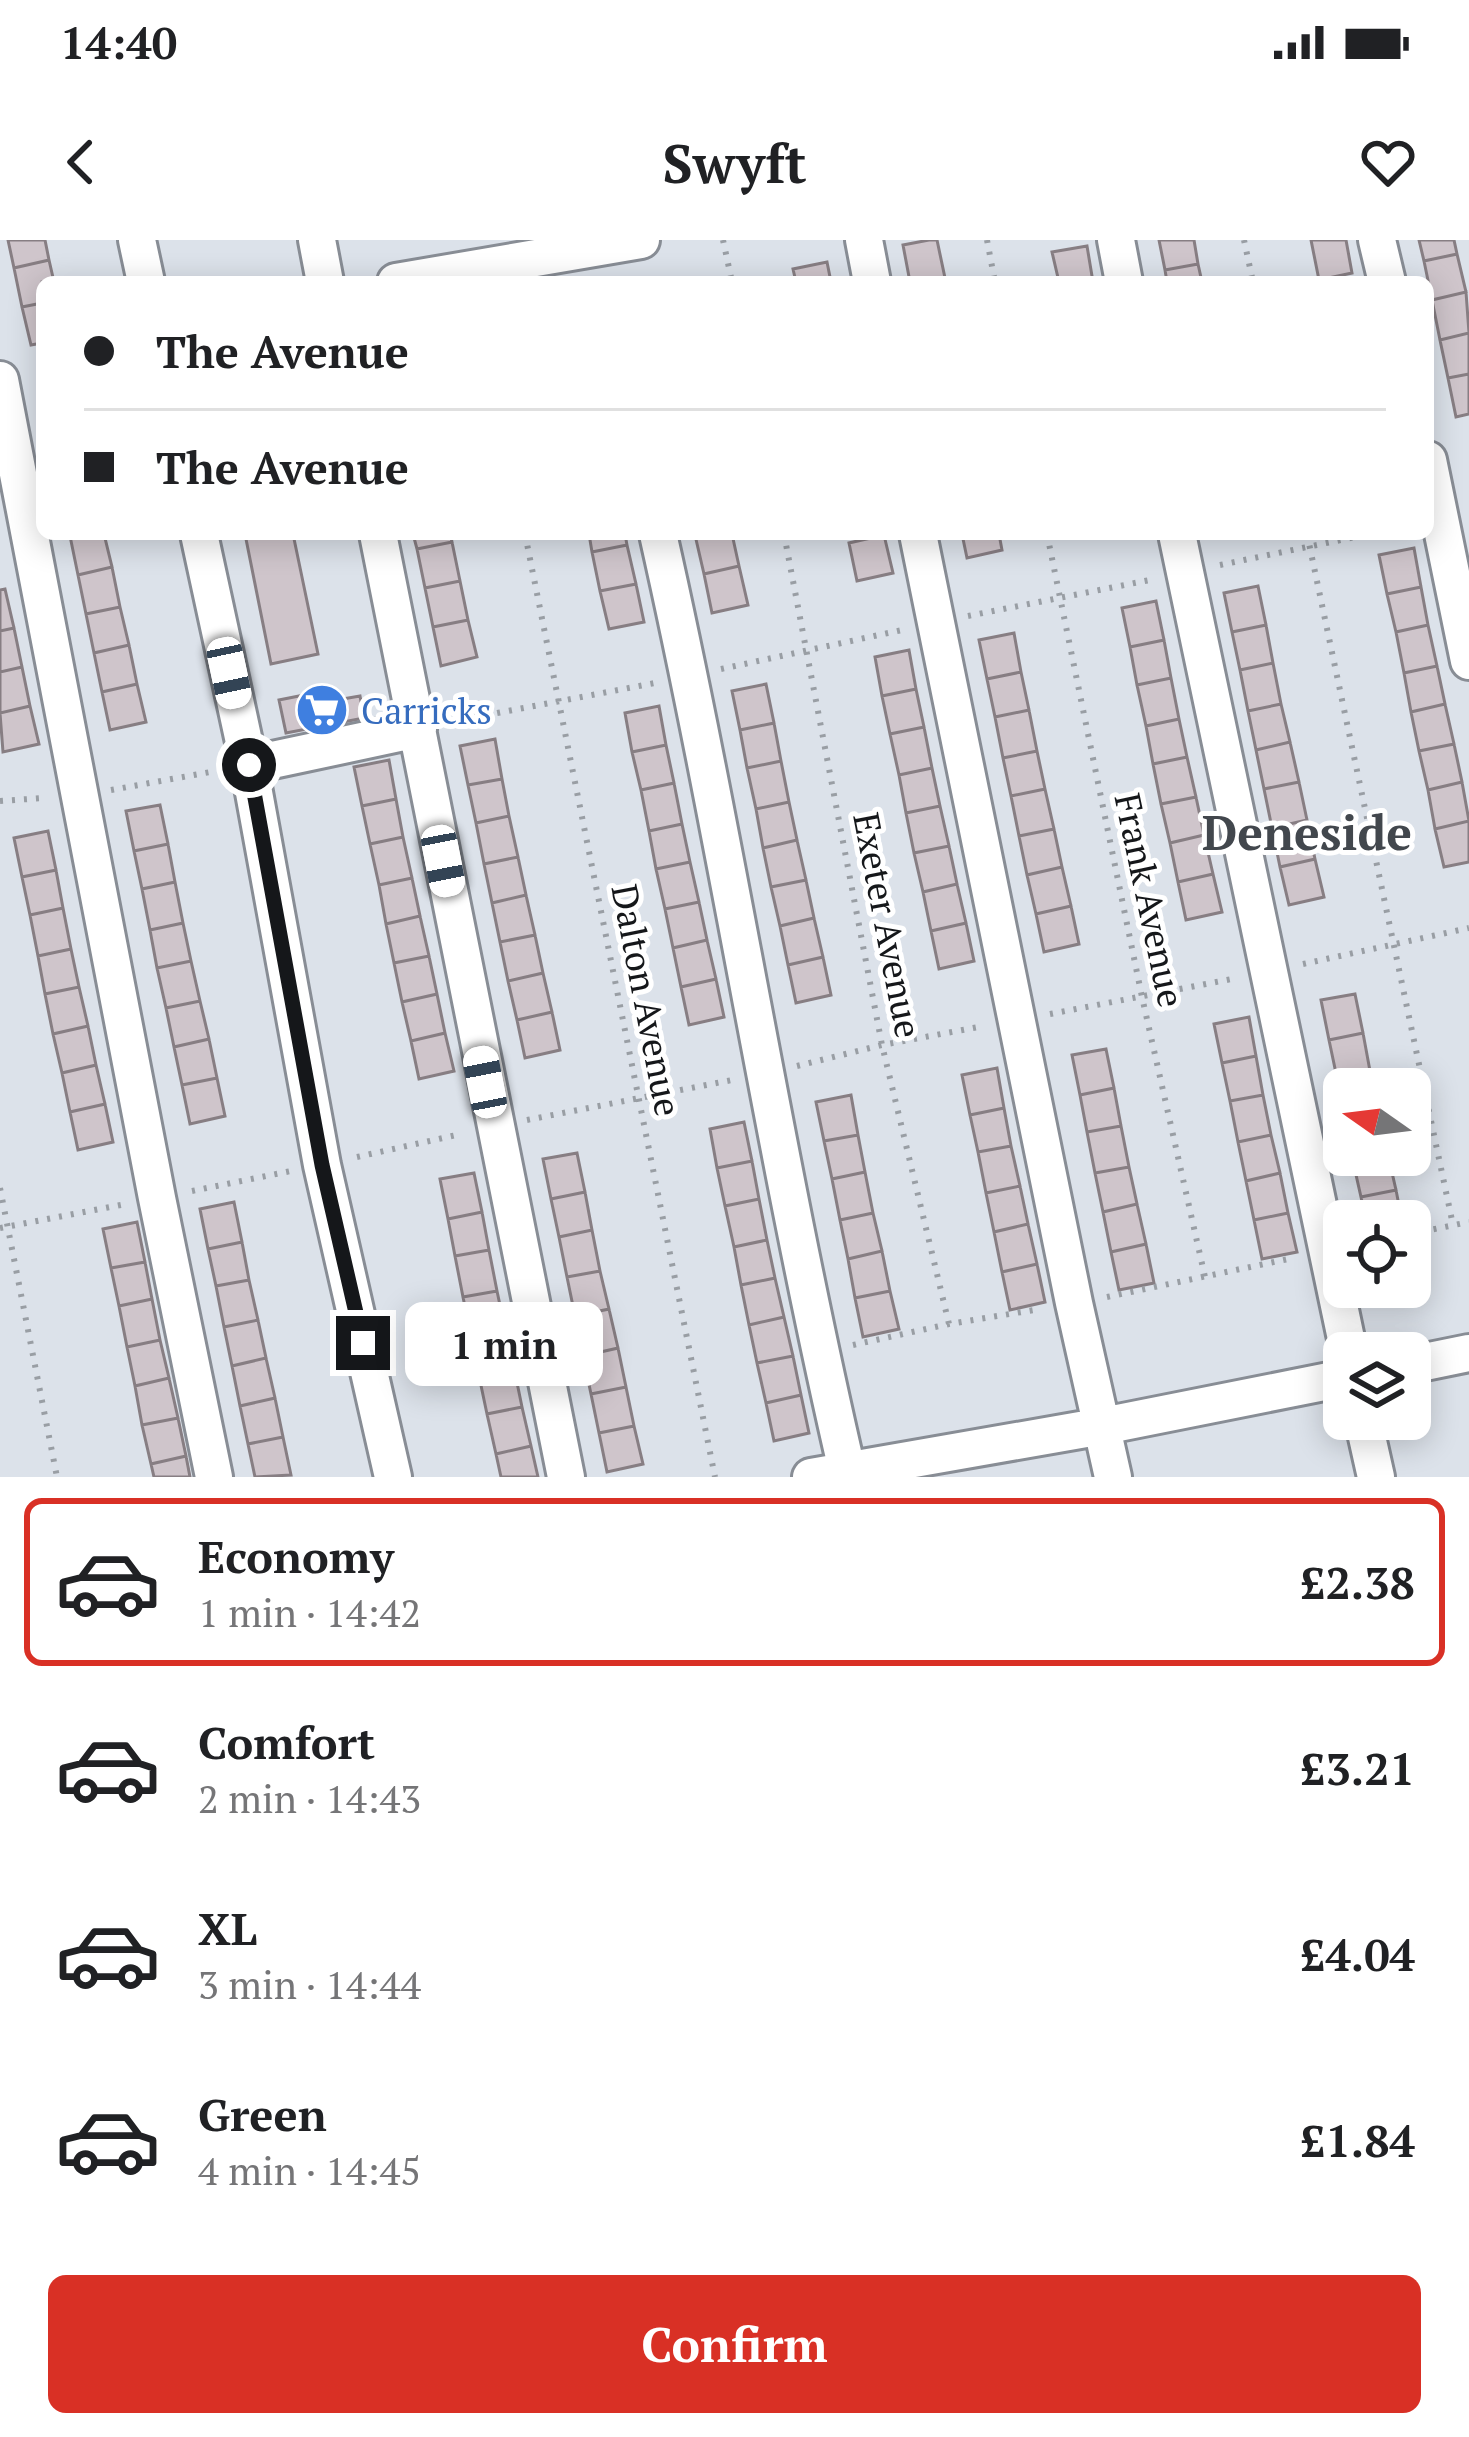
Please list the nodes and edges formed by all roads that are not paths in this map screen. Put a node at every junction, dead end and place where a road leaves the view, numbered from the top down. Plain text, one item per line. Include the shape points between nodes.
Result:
1 (137, 240) edge
2 (317, 240) edge
3 (641, 240) edge
4 (864, 240) edge
5 (1116, 240) edge
6 (1377, 240) edge
7 (597, 265) edge
8 (145, 276) edge
9 (325, 276) edge
10 (467, 276) edge
11 (871, 276) edge
12 (1123, 276) edge
13 (1386, 276) edge
14 (0, 380) edge
15 (1434, 490) edge
16 (201, 540) edge
17 (379, 540) edge
18 (659, 540) edge
19 (919, 540) edge
20 (1178, 540) edge
21 (1469, 662) edge
22 (418, 729) junction
23 (249, 765) junction
24 (1345, 1332) edge
25 (1469, 1354) edge
26 (1431, 1361) edge
27 (1323, 1382) edge
28 (1102, 1426) junction
29 (1368, 1440) edge
30 (847, 1470) junction
31 (214, 1477) edge
32 (394, 1477) edge
33 (566, 1477) edge
34 (811, 1477) edge
35 (1113, 1477) edge
36 (1376, 1477) edge

1 - 8 street
2 - 9 street
3 - 7 street
4 - 11 street
5 - 12 street
6 - 13 street
7 - 10 street
14 - 31 street
15 - 21 street
16 - 23 street
17 - 22 street
18 - 30 street
19 - 28 street
20 - 24 street
22 - 23 street
22 - 33 street
23 - 32 street via 322,1165
25 - 26 street
27 - 28 street
28 - 30 street
28 - 35 street
29 - 36 street
30 - 34 street

